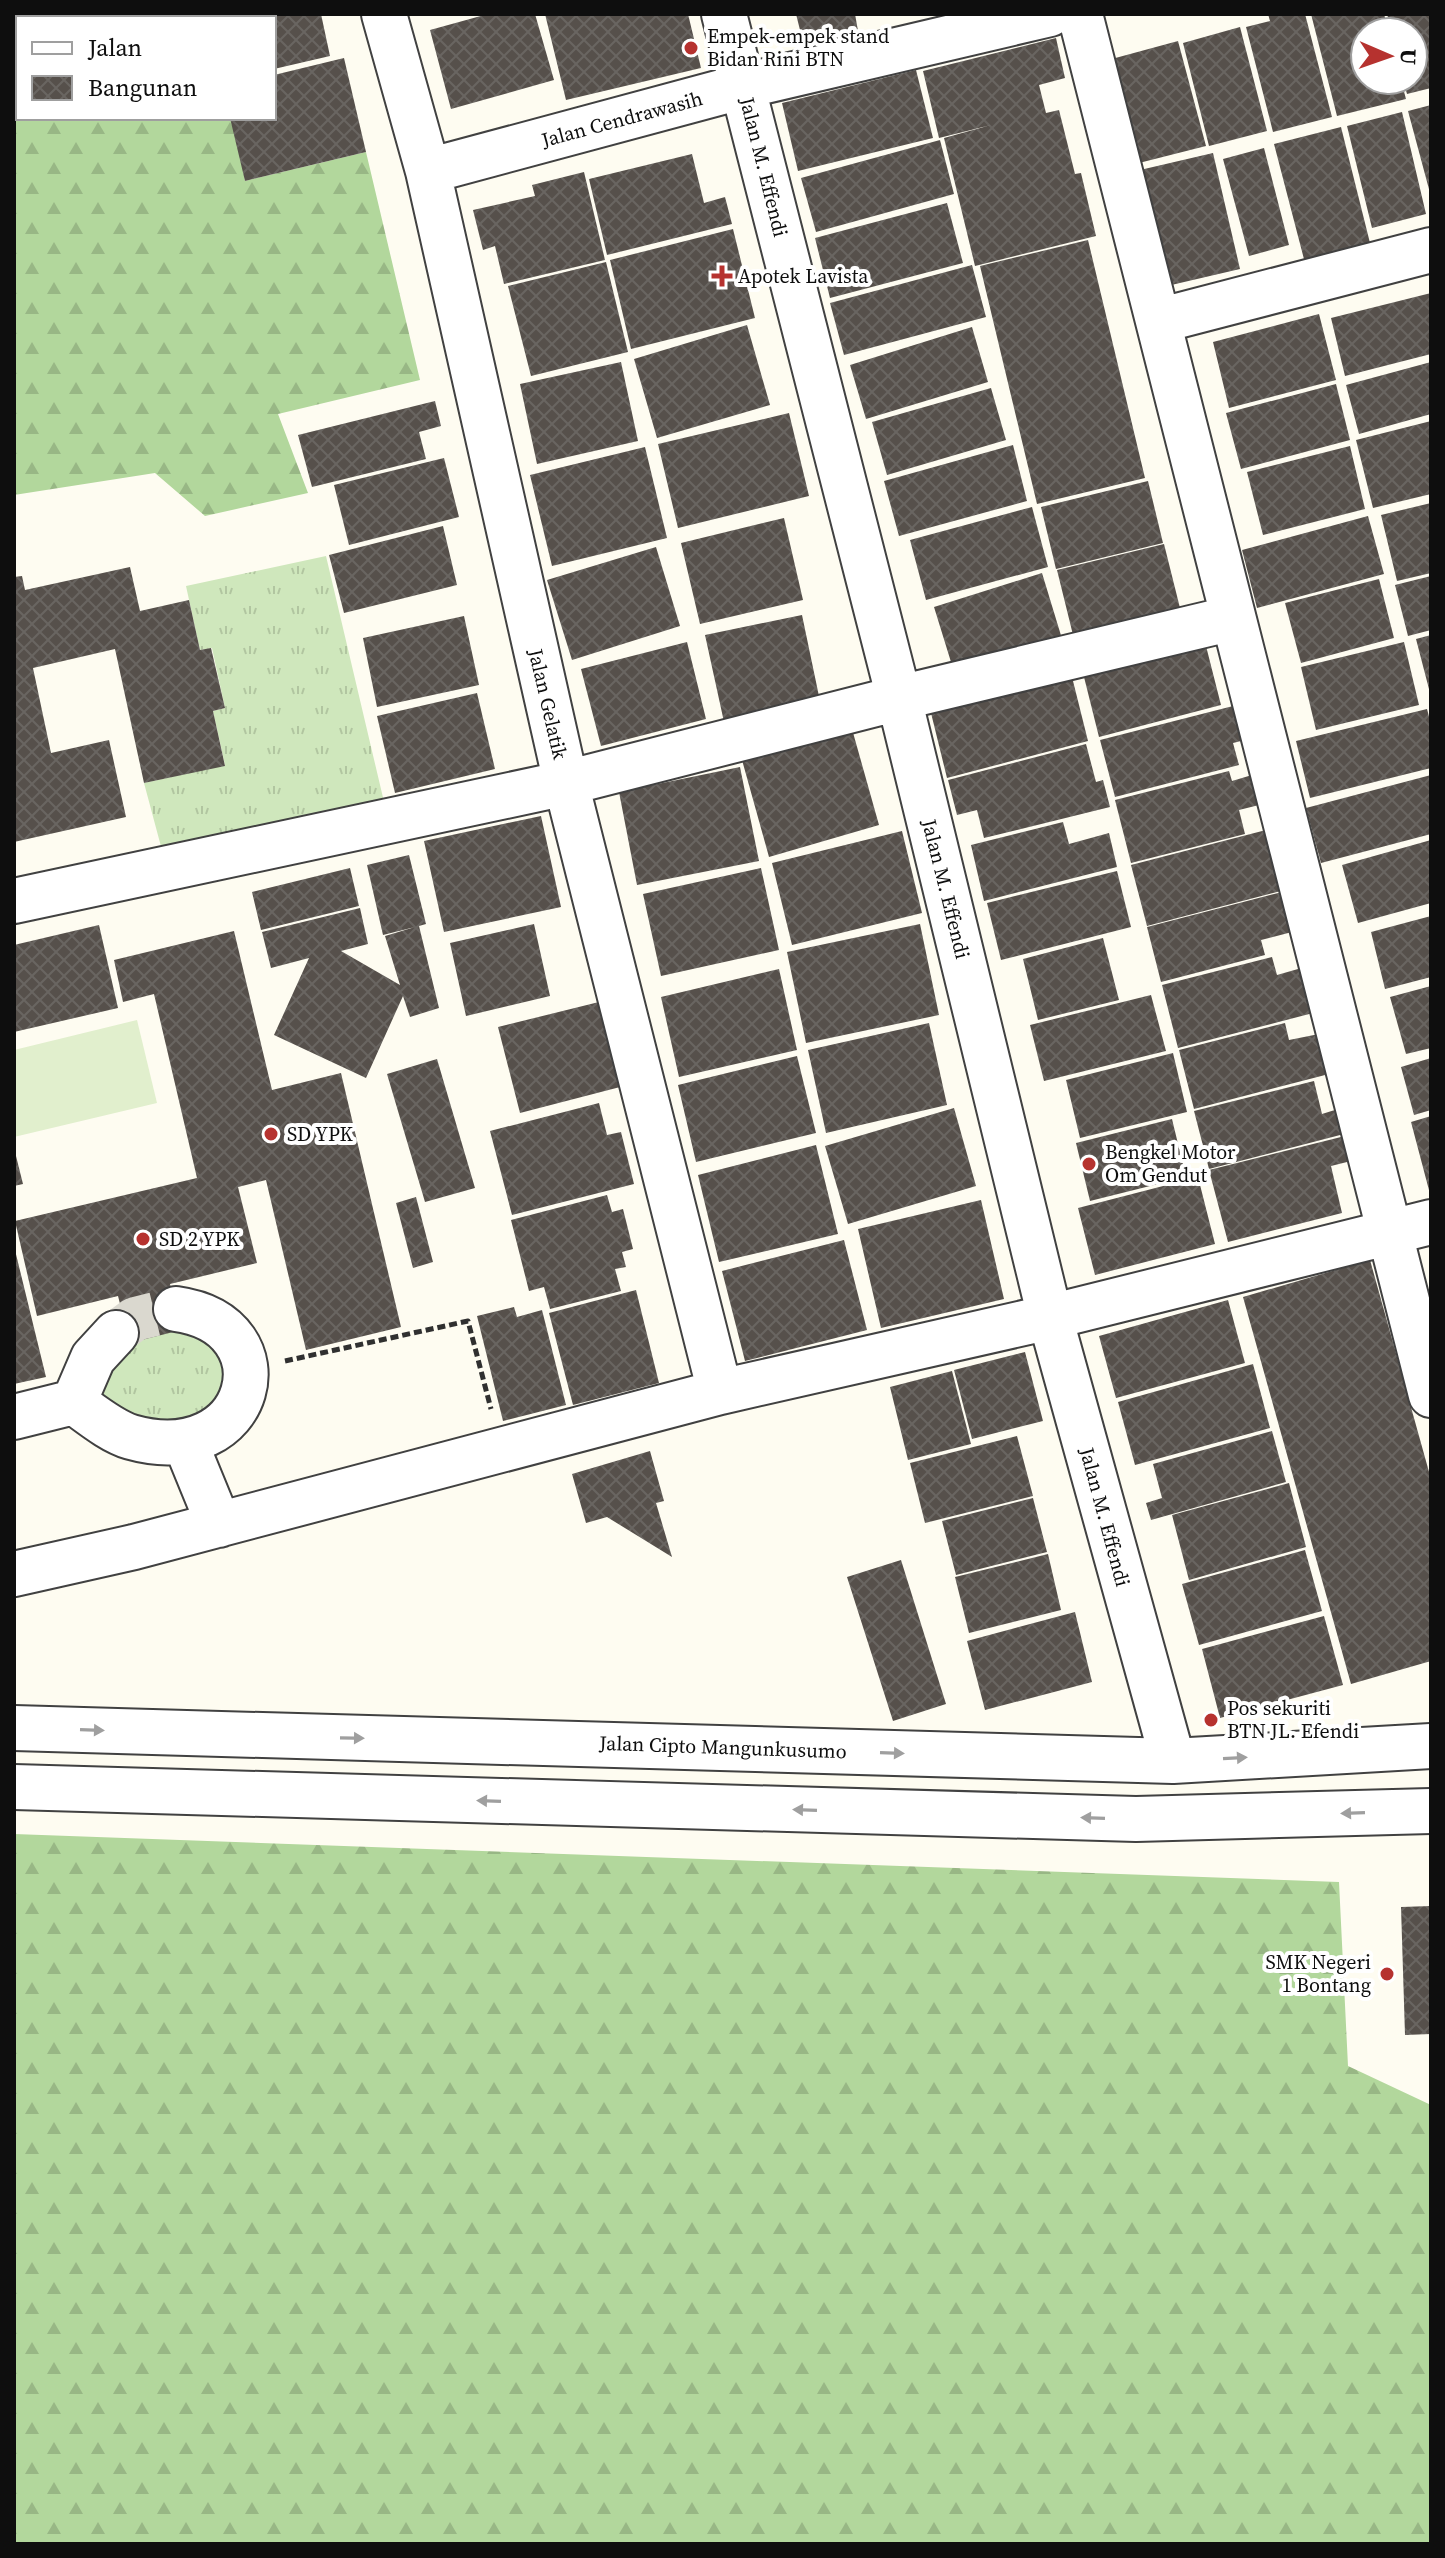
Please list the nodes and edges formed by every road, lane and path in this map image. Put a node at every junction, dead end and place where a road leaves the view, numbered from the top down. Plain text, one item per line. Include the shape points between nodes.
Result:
1 (384, 14) edge
2 (724, 14) edge
3 (1050, 14) edge
4 (1080, 14) edge
5 (744, 86) junction
6 (428, 171) junction
7 (1431, 250) edge
8 (1158, 321) junction
9 (1233, 618) junction
10 (899, 698) junction
11 (566, 783) junction
12 (14, 901) edge
13 (1410, 1227) edge
14 (176, 1309) tunnel mouth
15 (1050, 1317) junction
16 (116, 1333) tunnel mouth
17 (245, 1371) junction
18 (720, 1392) junction
19 (1431, 1395) edge
20 (74, 1402) junction
21 (14, 1417) edge
22 (185, 1442) junction
23 (531, 1443) junction
24 (219, 1525) junction
25 (14, 1574) edge
26 (14, 1728) edge
27 (534, 1741) junction
28 (1431, 1746) edge
29 (1173, 1761) junction
30 (14, 1787) edge
31 (534, 1802) junction
32 (1431, 1811) edge

1 - 6 street, Jalan Gelatik
2 - 5 street, Jalan M. Effendi
3 - 5 street, Jalan Cendrawasih
4 - 8 street
5 - 6 street, Jalan Cendrawasih
5 - 10 street, Jalan M. Effendi
6 - 11 street, Jalan Gelatik
7 - 8 street
8 - 9 street
9 - 10 street
9 - 13 street
10 - 11 street
10 - 15 street, Jalan M. Effendi
11 - 12 street
11 - 18 street, Jalan Gelatik
13 - 15 street
13 - 19 street
14 - 17 street via 197,1312 223,1326 241,1351
15 - 18 street
15 - 29 street, Jalan M. Effendi
16 - 20 street via 93,1358
17 - 22 street via 235,1411 205,1437
17 - 23 path via 468,1321 496,1426
18 - 23 street
20 - 21 street
20 - 22 street via 129,1437
22 - 24 street
23 - 24 street
24 - 25 street
26 -> 27 street, Jalan Cipto Mangunkusumo
27 -> 29 street, Jalan Cipto Mangunkusumo
27 - 31 street
29 -> 28 street, Jalan Cipto Mangunkusumo
31 -> 30 street
32 -> 31 street via 1136,1819

